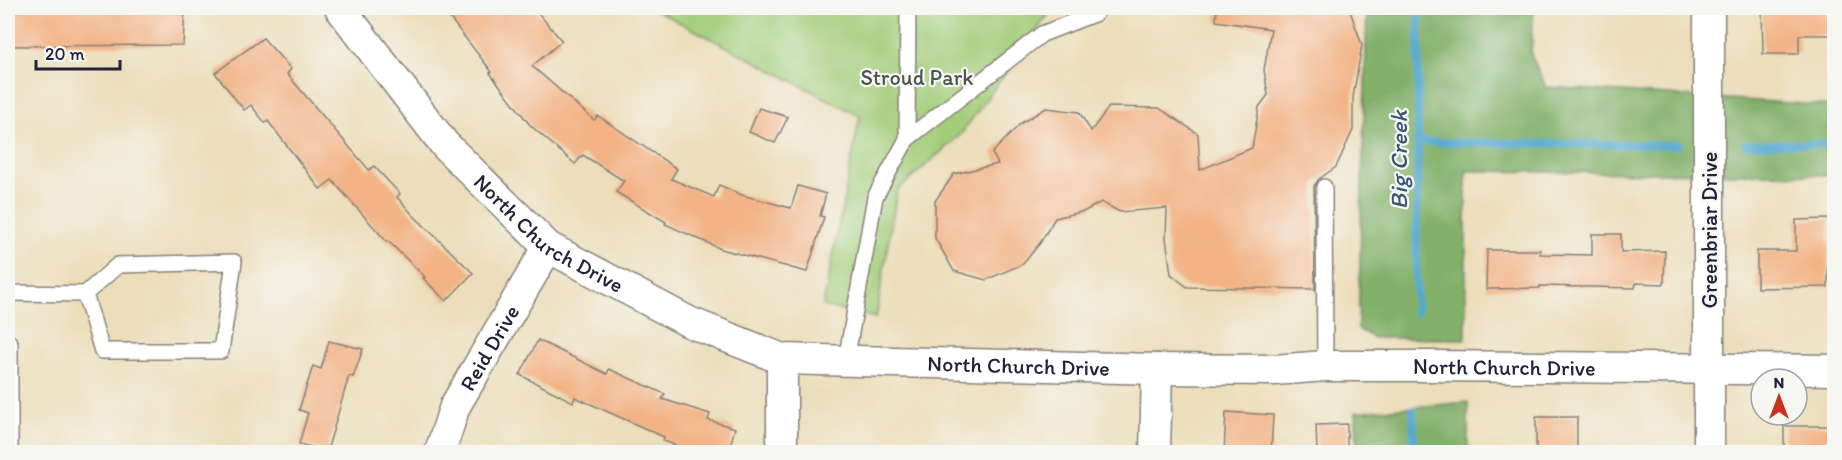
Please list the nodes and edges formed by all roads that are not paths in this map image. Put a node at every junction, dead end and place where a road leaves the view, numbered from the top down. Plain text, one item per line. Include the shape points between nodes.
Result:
1 (340, 8) edge
2 (908, 8) edge
3 (1709, 8) edge
4 (1096, 13) dead end
5 (907, 139) junction
6 (1324, 187) dead end
7 (548, 248) junction
8 (8, 293) edge
9 (86, 294) junction
10 (8, 343) edge
11 (782, 359) junction
12 (846, 361) junction
13 (1325, 366) junction
14 (1157, 369) junction
15 (1709, 370) junction
16 (1834, 370) edge
17 (10, 453) edge
18 (440, 453) edge
19 (782, 453) edge
20 (1155, 453) edge
21 (1709, 453) edge

1 - 7 street, North Church Drive via 445,145
2 - 5 lane
3 - 15 street, Greenbriar Drive
4 - 5 lane via 1042,34
5 - 12 lane via 875,197
6 - 13 lane
7 - 11 street, North Church Drive via 689,322
7 - 18 street, Reid Drive via 454,406
8 - 9 lane
9 - 9 lane via 118,265 234,262 221,351 102,351
10 - 17 lane
11 - 12 street, North Church Drive
11 - 19 street
12 - 14 street, North Church Drive
13 - 14 street, North Church Drive via 1274,370
13 - 15 street, North Church Drive
14 - 20 street
15 - 16 street, North Church Drive
15 - 21 street, Greenbriar Drive

